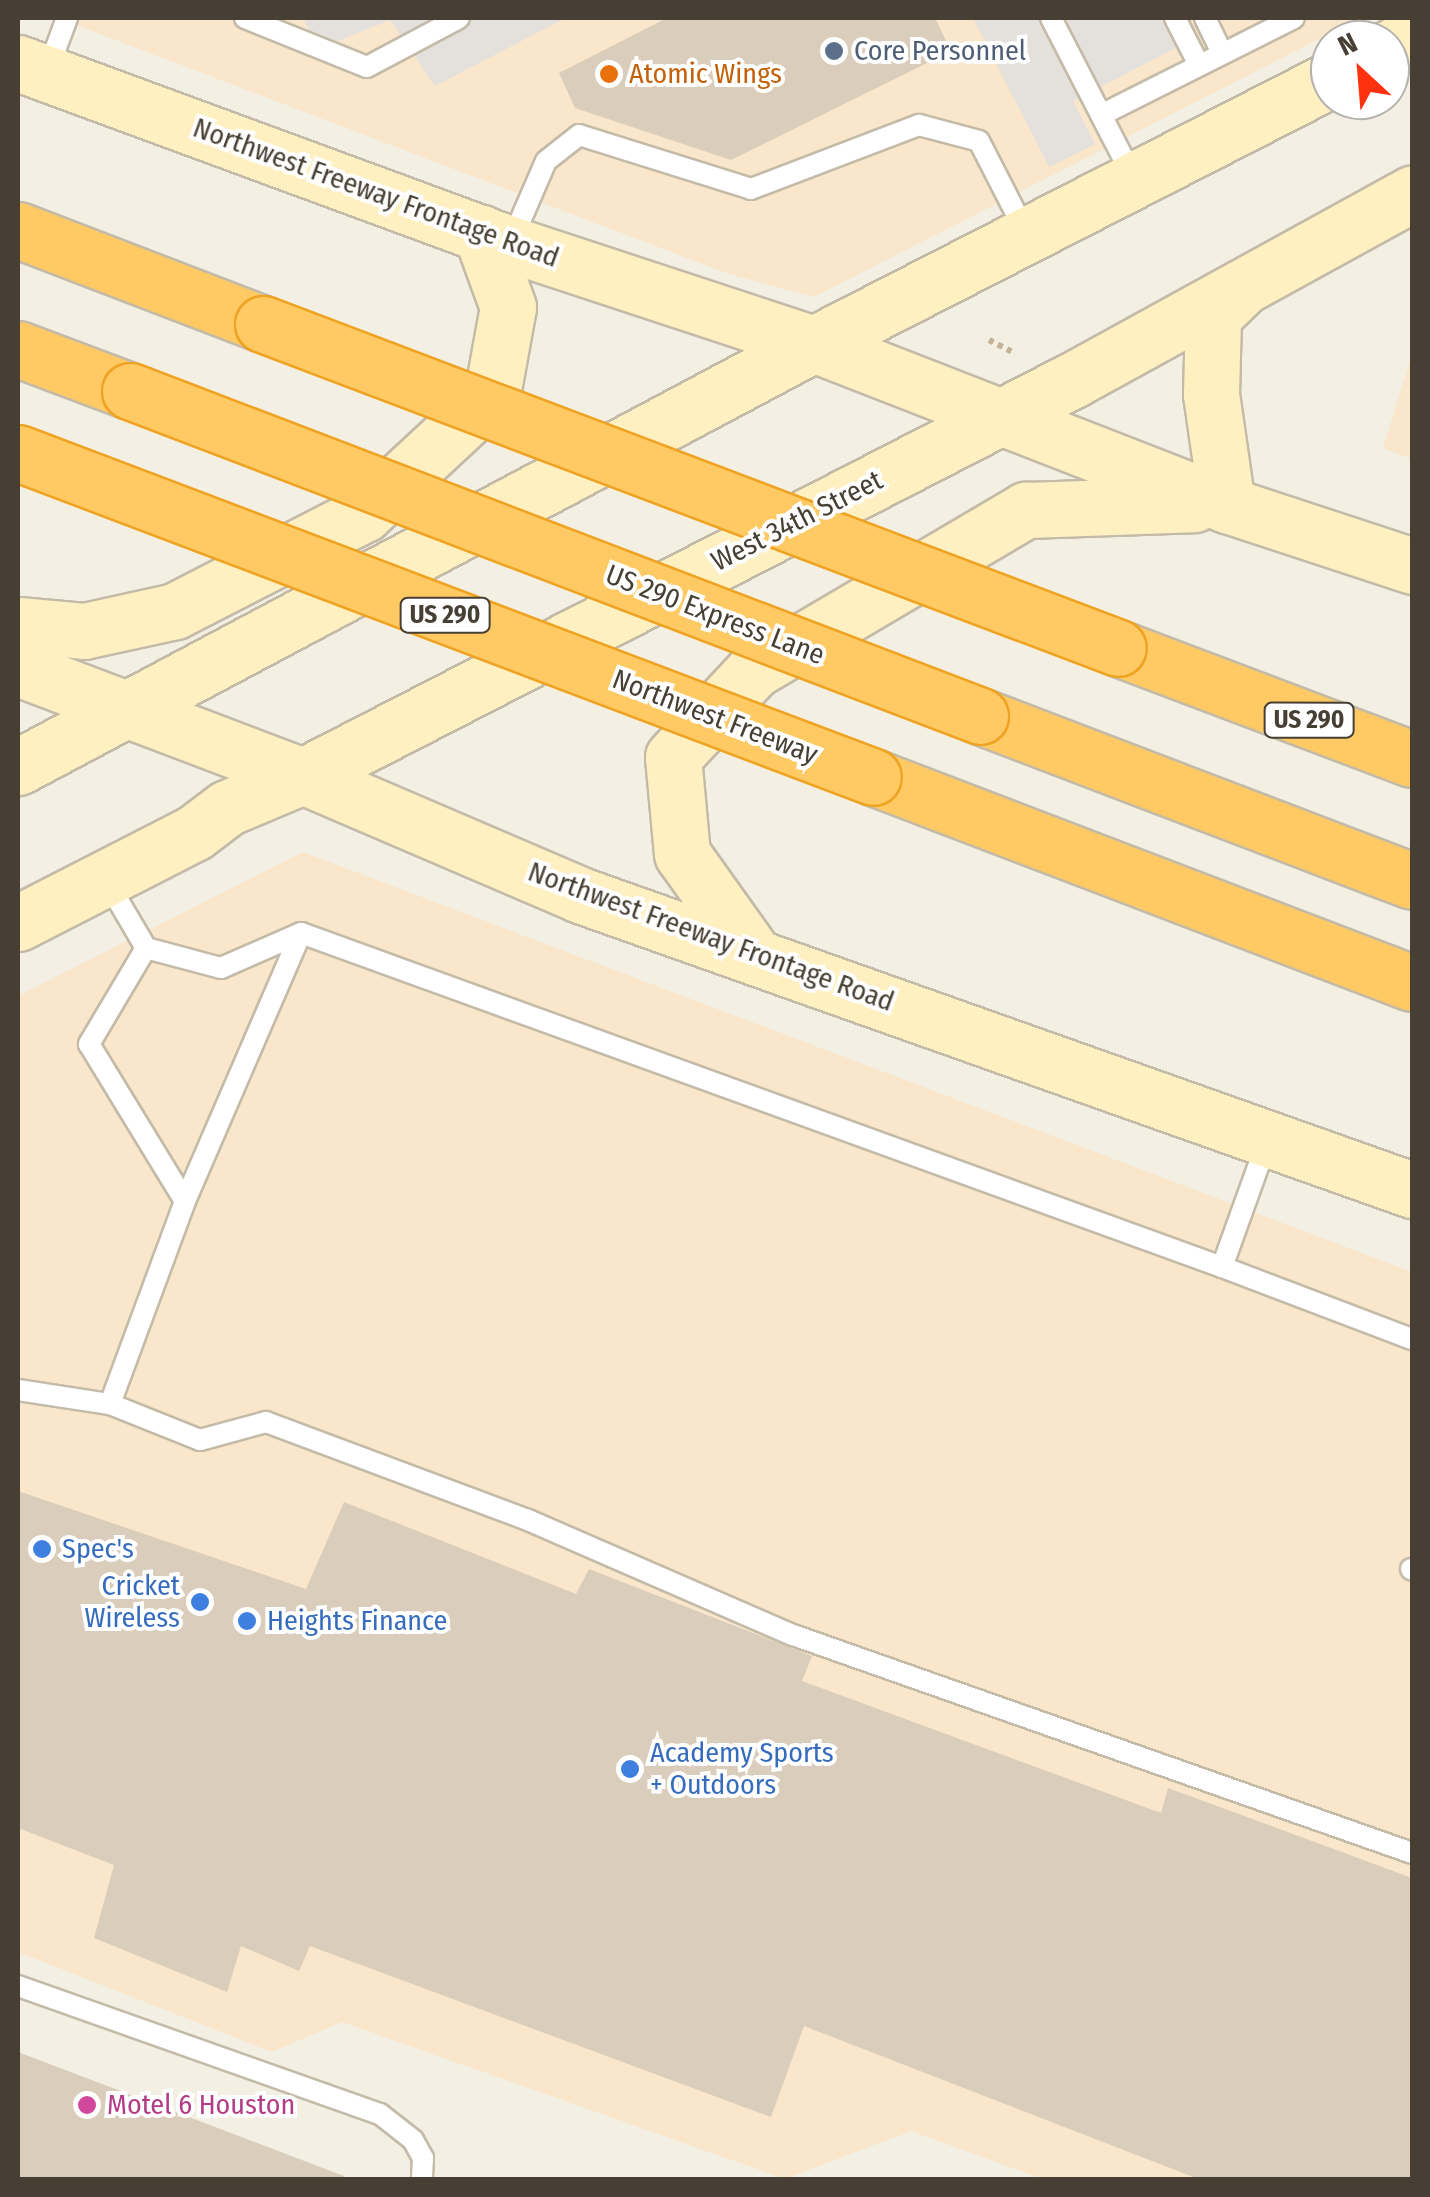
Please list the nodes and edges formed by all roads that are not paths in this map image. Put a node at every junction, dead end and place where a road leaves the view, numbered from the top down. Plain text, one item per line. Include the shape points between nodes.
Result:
1 (67, 18) edge
2 (245, 18) edge
3 (459, 18) edge
4 (1051, 18) edge
5 (1175, 18) edge
6 (1205, 18) edge
7 (1294, 18) edge
8 (1222, 53) junction
9 (1199, 65) junction
10 (32, 68) edge
11 (1310, 91) edge
12 (1102, 114) junction
13 (1136, 183) junction
14 (1412, 194) edge
15 (18, 230) edge
16 (495, 238) junction
17 (1029, 238) junction
18 (1245, 285) junction
19 (814, 344) junction
20 (18, 349) edge
21 (1005, 414) junction
22 (18, 453) edge
23 (1226, 505) junction
24 (1412, 566) edge
25 (18, 625) edge
26 (18, 668) edge
27 (127, 712) junction
28 (1412, 759) edge
29 (18, 768) edge
30 (302, 776) junction
31 (105, 878) junction
32 (1412, 881) edge
33 (18, 923) edge
34 (301, 933) junction
35 (146, 948) junction
36 (752, 952) junction
37 (1412, 982) edge
38 (1269, 1136) junction
39 (1412, 1190) edge
40 (185, 1202) junction
41 (1222, 1267) junction
42 (1412, 1339) edge
43 (18, 1390) edge
44 (110, 1404) junction
45 (1412, 1853) edge
46 (18, 1986) edge
47 (422, 2180) edge

1 - 10 lane
2 - 3 lane via 367,67
4 - 12 lane
5 - 9 lane
6 - 8 lane
7 - 8 lane
8 - 9 lane
9 - 12 lane
10 - 16 main road, Northwest Freeway Frontage Road
11 - 13 main road
12 - 13 lane
13 - 17 main road
14 - 18 main road, West 34th Street
15 - 28 highway, US 290, bridge
16 - 17 lane via 546,162 580,135 752,189 919,125 979,141
16 - 19 main road, Northwest Freeway Frontage Road
16 - 25 main road via 508,308 492,394 364,514 175,611 84,631
17 - 19 main road
18 - 21 main road, West 34th Street
18 - 23 main road via 1213,316 1210,394
19 - 21 main road, Northwest Freeway Frontage Road
19 - 27 main road
20 - 32 highway, US 290 Express Lane, bridge
21 - 23 main road, Northwest Freeway Frontage Road
21 - 30 main road, West 34th Street
22 - 37 highway, Northwest Freeway / US 290, bridge
23 - 24 main road, Northwest Freeway Frontage Road
23 - 36 main road via 1112,502 1026,510 754,670 674,758 682,854
26 - 27 main road, Northwest Freeway Frontage Road
27 - 29 main road
27 - 30 main road, Northwest Freeway Frontage Road
30 - 31 main road, West 34th Street via 226,808 194,833
30 - 36 main road, Northwest Freeway Frontage Road via 580,895
31 - 33 main road, West 34th Street
31 - 35 lane
34 - 35 lane via 221,968
34 - 40 lane
34 - 41 lane
35 - 40 lane via 88,1044
36 - 38 main road, Northwest Freeway Frontage Road
38 - 39 main road, Northwest Freeway Frontage Road
38 - 41 lane
40 - 44 lane
41 - 42 lane
43 - 44 lane
44 - 45 lane via 200,1440 266,1422 528,1520 793,1635
46 - 47 lane via 380,2114 414,2140 423,2158

